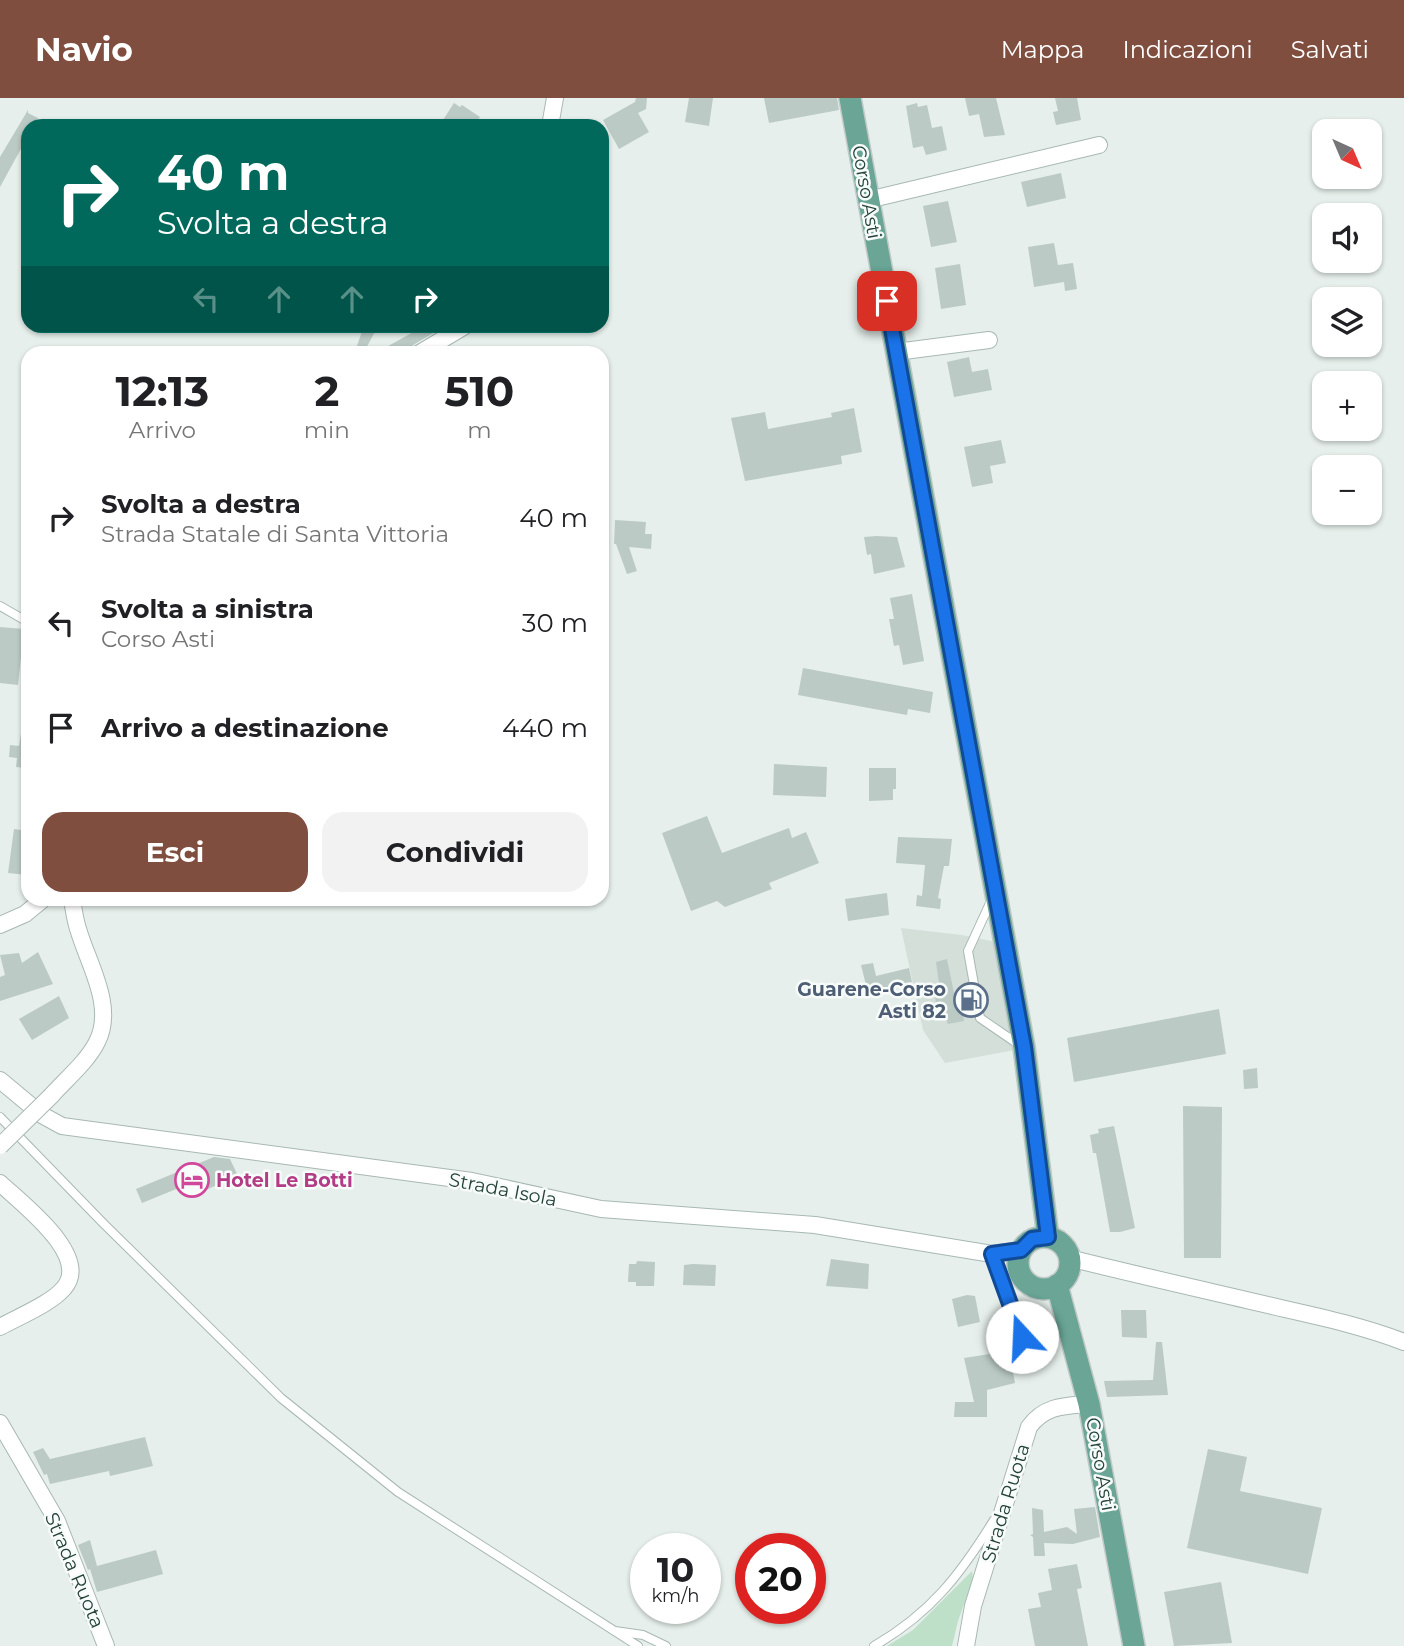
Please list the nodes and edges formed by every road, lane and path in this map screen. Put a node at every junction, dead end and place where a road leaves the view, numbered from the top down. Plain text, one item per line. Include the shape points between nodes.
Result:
1 (555, 98) edge
2 (850, 98) edge
3 (552, 119) edge
4 (1099, 145) dead end
5 (868, 200) junction
6 (453, 333) edge
7 (989, 340) dead end
8 (431, 346) edge
9 (896, 352) junction
10 (0, 606) edge
11 (21, 618) edge
12 (995, 892) junction
13 (34, 906) edge
14 (73, 906) edge
15 (0, 925) edge
16 (1024, 1047) junction
17 (0, 1080) edge
18 (0, 1117) edge
19 (0, 1146) edge
20 (0, 1182) edge
21 (1048, 1237) junction
22 (1021, 1250) junction
23 (992, 1254) junction
24 (1069, 1258) junction
25 (1057, 1285) junction
26 (0, 1327) edge
27 (1022, 1337) dead end
28 (1404, 1342) edge
29 (1089, 1404) junction
30 (0, 1423) edge
31 (1006, 1499) junction
32 (612, 1630) junction
33 (106, 1646) edge
34 (638, 1646) edge
35 (666, 1646) edge
36 (874, 1646) edge
37 (966, 1646) edge
38 (1134, 1646) edge

1 - 3 street
2 - 5 main road, Corso Asti
4 - 5 street
5 - 9 main road, Corso Asti
6 - 8 street
7 - 9 street
9 - 12 main road, Corso Asti
10 - 11 lane
12 - 16 main road, Corso Asti
12 - 16 lane via 968,951 980,1017
13 - 15 street
14 - 19 street, bridge via 103,1001 99,1040
16 - 21 main road, Corso Asti
17 - 23 street, Strada Isola via 62,1126 472,1181 601,1209 815,1225
18 - 32 lane via 281,1398 398,1492
20 - 26 street via 56,1238 68,1253 72,1270 58,1293
21 - 22 main road via 1032,1239
21 - 24 main road via 1062,1244
22 - 23 street, Strada Isola
22 - 25 main road via 1018,1267 1026,1282 1041,1289
23 - 27 lane
24 - 25 main road via 1067,1273
24 - 28 street via 1329,1318
25 - 29 main road, Corso Asti
29 - 31 street, Strada Ruota via 1054,1407 1038,1415 1029,1427
29 - 38 main road, Corso Asti
30 - 33 street, Strada Ruota via 57,1521
31 - 36 lane via 945,1592 905,1628
31 - 37 street, Strada Ruota via 973,1606
32 - 34 lane
32 - 35 lane via 643,1635

